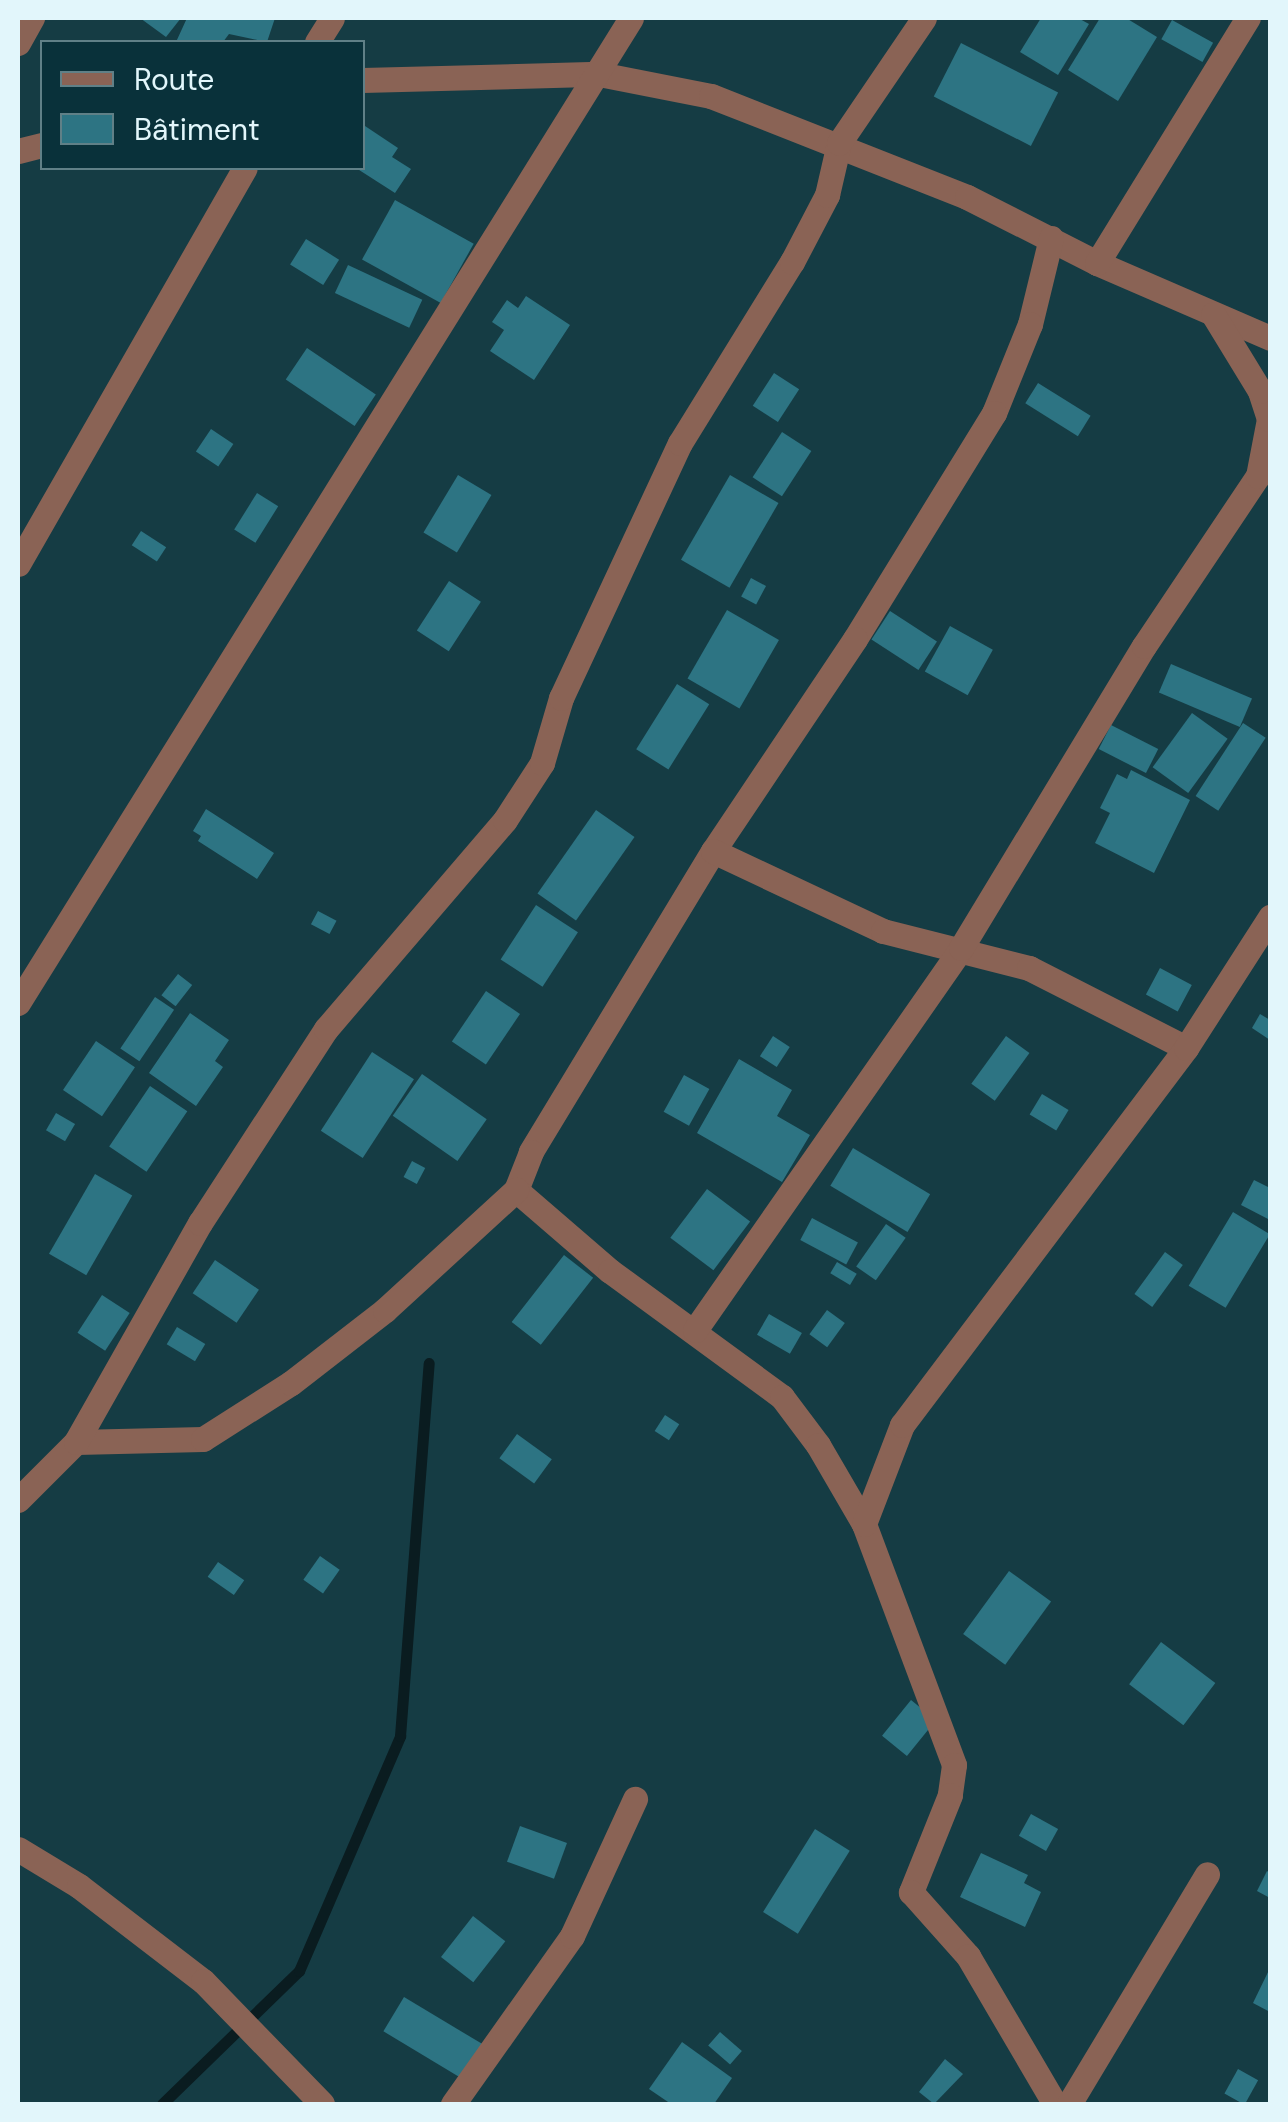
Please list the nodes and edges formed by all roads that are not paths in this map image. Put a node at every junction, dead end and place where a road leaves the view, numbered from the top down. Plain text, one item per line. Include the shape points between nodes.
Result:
1 (32, 18) edge
2 (332, 18) edge
3 (631, 18) edge
4 (924, 18) edge
5 (1248, 18) edge
6 (318, 40) edge
7 (18, 44) edge
8 (598, 74) junction
9 (365, 80) edge
10 (839, 143) junction
11 (244, 170) edge
12 (1051, 238) junction
13 (1097, 263) junction
14 (1214, 314) junction
15 (1270, 338) edge
16 (18, 564) edge
17 (713, 851) junction
18 (1270, 917) edge
19 (961, 948) junction
20 (18, 1003) edge
21 (1186, 1048) junction
22 (516, 1190) junction
23 (696, 1330) junction
24 (76, 1442) junction
25 (18, 1500) edge
26 (864, 1524) junction
27 (635, 1799) dead end
28 (18, 1849) edge
29 (1207, 1874) dead end
30 (322, 2104) edge
31 (453, 2104) edge
32 (1055, 2104) edge
33 (1069, 2104) edge

1 - 7 street
2 - 6 street
3 - 8 street
4 - 10 street
5 - 13 street
8 - 9 street
8 - 10 street via 711,96
8 - 20 street via 249,622
10 - 12 street
10 - 24 street via 827,195 792,262 680,443 561,698 542,763 505,820 363,984 274,1103
11 - 16 street
12 - 13 street
12 - 17 street via 1030,324 994,413 855,639
13 - 14 street
14 - 15 street
14 - 19 street via 1260,390 1269,418 1258,476 1144,646
17 - 19 street via 882,932
17 - 22 street via 532,1152
18 - 21 street
19 - 21 street via 1029,968
19 - 23 street
21 - 26 street via 902,1425
22 - 23 street via 610,1272
22 - 24 street via 385,1310 292,1383 203,1439
23 - 26 street via 782,1397
24 - 25 street
26 - 32 street via 954,1765 950,1794 911,1892 968,1956
27 - 31 street via 572,1936
28 - 30 street via 79,1886 203,1980
29 - 33 street

